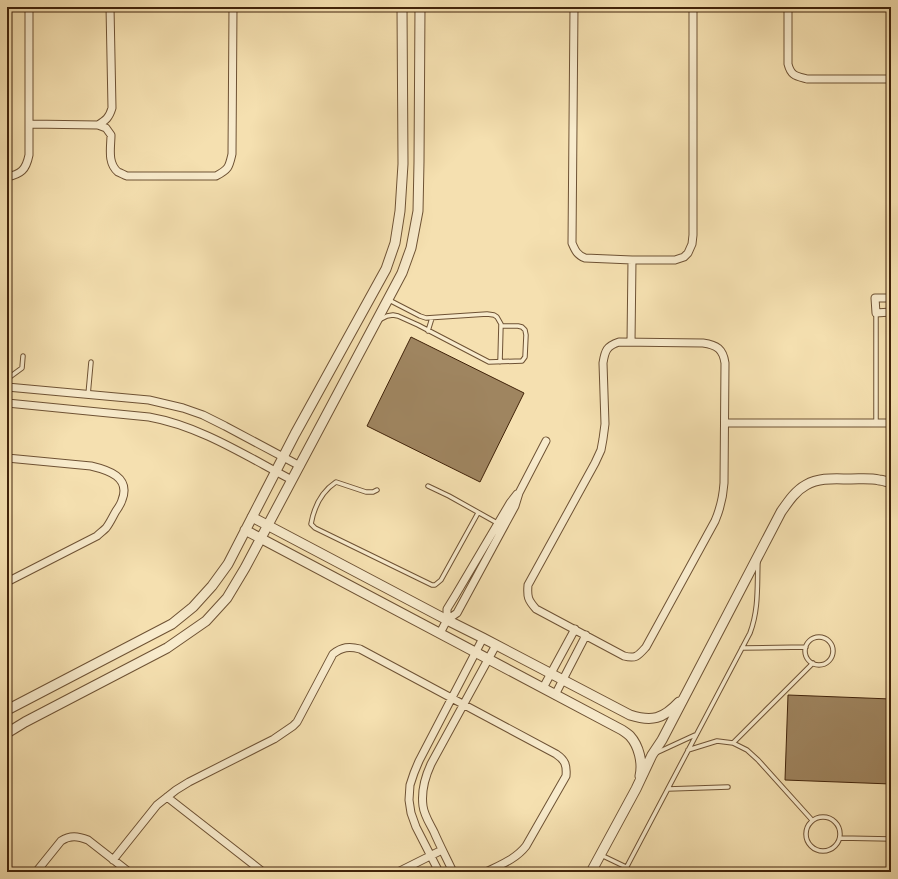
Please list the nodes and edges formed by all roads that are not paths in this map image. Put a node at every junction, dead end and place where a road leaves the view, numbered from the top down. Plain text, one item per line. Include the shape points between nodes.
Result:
1 (29, 7) edge
2 (110, 7) edge
3 (233, 7) edge
4 (402, 7) edge
5 (420, 7) edge
6 (574, 7) edge
7 (693, 7) edge
8 (788, 7) edge
9 (891, 79) edge
10 (29, 124) junction
11 (98, 125) junction
12 (7, 177) edge
13 (632, 260) junction
14 (891, 298) edge
15 (388, 299) junction
16 (891, 312) edge
17 (876, 313) junction
18 (432, 318) junction
19 (376, 322) junction
20 (501, 326) junction
21 (428, 331) junction
22 (631, 342) junction
23 (23, 356) dead end
24 (91, 362) dead end
25 (500, 362) junction
26 (7, 379) edge
27 (7, 387) edge
28 (88, 395) junction
29 (7, 403) edge
30 (725, 423) junction
31 (876, 423) junction
32 (891, 423) edge
33 (546, 441) dead end
34 (284, 457) junction
35 (7, 458) edge
36 (300, 466) junction
37 (276, 472) junction
38 (292, 480) junction
39 (891, 483) edge
40 (428, 486) dead end
41 (377, 490) dead end
42 (478, 512) junction
43 (252, 516) junction
44 (268, 525) junction
45 (501, 525) junction
46 (245, 530) junction
47 (261, 539) junction
48 (759, 555) junction
49 (7, 582) edge
50 (447, 620) junction
51 (575, 629) junction
52 (440, 633) junction
53 (586, 635) junction
54 (483, 638) junction
55 (496, 645) junction
56 (806, 647) junction
57 (742, 648) junction
58 (476, 653) junction
59 (488, 659) junction
60 (813, 663) junction
61 (551, 674) junction
62 (563, 680) junction
63 (543, 688) junction
64 (555, 695) junction
65 (686, 696) junction
66 (452, 698) junction
67 (463, 704) junction
68 (7, 710) edge
69 (7, 732) edge
70 (696, 734) junction
71 (733, 743) junction
72 (688, 750) junction
73 (652, 755) junction
74 (728, 787) dead end
75 (636, 789) junction
76 (668, 789) junction
77 (167, 797) junction
78 (891, 809) edge
79 (812, 820) junction
80 (840, 838) junction
81 (890, 839) edge
82 (442, 850) junction
83 (601, 854) junction
84 (431, 856) junction
85 (113, 860) junction
86 (626, 867) junction
87 (36, 872) edge
88 (129, 872) edge
89 (262, 872) edge
90 (398, 872) edge
91 (439, 872) edge
92 (453, 872) edge
93 (486, 872) edge
94 (591, 872) edge
95 (624, 872) edge

1 - 10 street
2 - 11 street via 112,108 106,119
3 - 11 street via 232,154 225,171 216,176 127,176 113,166 110,160 111,134 106,128
4 - 34 street via 403,164 395,243 386,269
5 - 15 street via 418,211 411,248 402,273
6 - 13 street via 572,243 576,252 585,258
7 - 13 street via 692,244 684,257 675,260
8 - 9 street via 788,64 790,71 796,76 807,79
10 - 11 street
10 - 12 street via 27,164 19,173
13 - 22 street
14 - 17 street via 875,298
15 - 18 lane via 420,316
15 - 19 street
16 - 17 street
17 - 31 lane
18 - 20 lane via 487,314 497,317
18 - 21 lane
19 - 21 lane via 393,315
19 - 36 street
20 - 25 lane
20 - 25 lane via 518,326 525,330 526,335 524,360
21 - 25 lane via 486,361
22 - 30 street via 703,343 721,350 725,363
22 - 51 street via 612,344 605,354 601,450 528,585 529,601 536,609
23 - 26 lane via 22,368
24 - 28 lane
27 - 28 street
28 - 34 street via 149,400 183,408 226,426
29 - 37 street via 164,420 217,440
30 - 31 street
30 - 53 street via 724,483 720,509 646,647 632,658
31 - 32 street
33 - 45 street via 515,506
34 - 36 street
34 - 37 street
35 - 49 street via 104,469 119,478 124,491 107,527 97,536
36 - 38 street
37 - 38 street
37 - 43 street
38 - 44 street
39 - 48 street via 866,479 826,479 807,485 790,499
40 - 42 lane
41 - 42 lane via 366,492 336,482 320,498 311,524 432,585 443,577
42 - 45 lane
43 - 44 street
43 - 46 street
44 - 47 street
44 - 50 street
45 - 50 street via 457,613
46 - 47 street
46 - 68 street via 228,564 212,586 193,607 172,624
47 - 52 street
47 - 69 street via 227,598 206,621 167,648
48 - 57 lane via 756,612 750,633
48 - 65 street
50 - 52 street
50 - 54 street
51 - 53 street
51 - 61 street
52 - 58 street
53 - 62 street
54 - 55 street
54 - 58 street
55 - 59 street
55 - 61 street
56 - 57 lane
56 - 60 lane via 806,656
56 - 60 lane via 811,639 816,637 825,638 832,645 832,655 827,662 817,665
57 - 70 lane
58 - 59 street
58 - 66 street
59 - 63 street
59 - 67 street
60 - 71 lane
61 - 62 street
61 - 63 street
62 - 64 street
62 - 65 street via 640,718 649,719 664,715
63 - 64 street
64 - 75 street via 631,737 636,745 642,770
65 - 73 street
66 - 67 street
66 - 77 street via 360,649 352,647 338,650 333,654 293,726 274,739 189,782
66 - 84 street via 419,761 410,785 411,813
67 - 82 street via 426,775 422,796 427,819
67 - 93 street via 556,754 565,762 567,769 566,776 526,846 512,859
70 - 72 lane
70 - 73 lane
71 - 72 lane via 716,741
71 - 79 lane via 747,750
72 - 76 lane
73 - 75 street
74 - 76 lane
75 - 83 street
76 - 86 lane
77 - 85 street via 157,805
77 - 89 street
78 - 81 lane
79 - 80 lane via 822,816 832,819 839,828
79 - 80 lane via 808,824 806,834 807,840 814,848 829,850
80 - 81 lane
82 - 84 street
82 - 92 street
83 - 86 lane
83 - 94 street
84 - 90 street
84 - 91 street
85 - 87 street via 88,840 80,837 66,838
85 - 88 street
86 - 95 lane

